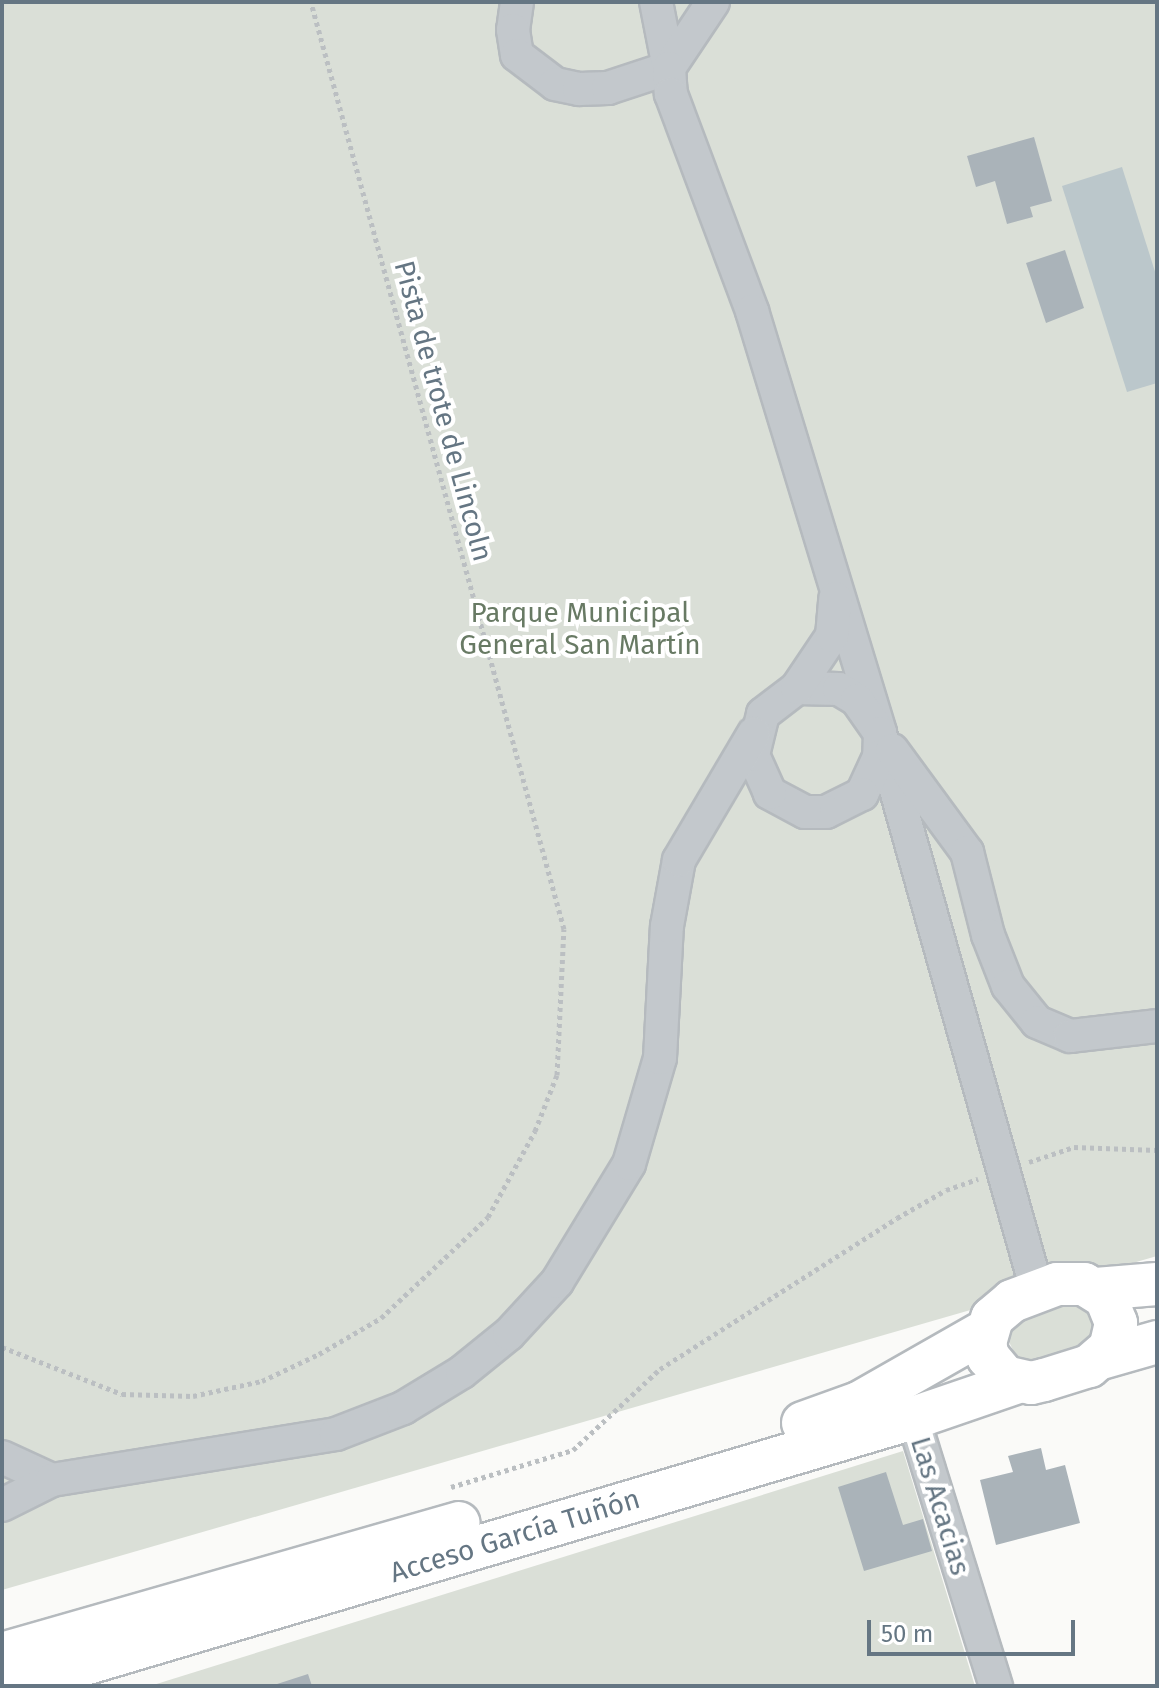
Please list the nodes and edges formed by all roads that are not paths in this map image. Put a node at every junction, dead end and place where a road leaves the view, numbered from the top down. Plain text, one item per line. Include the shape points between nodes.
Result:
1 (517, 2) edge
2 (656, 2) edge
3 (713, 2) edge
4 (669, 68) junction
5 (836, 589) junction
6 (797, 688) junction
7 (754, 733) junction
8 (880, 733) junction
9 (1157, 1026) edge
10 (1157, 1284) edge
11 (1096, 1289) junction
12 (1037, 1290) junction
13 (987, 1330) junction
14 (1157, 1342) edge
15 (1101, 1358) junction
16 (1018, 1382) junction
17 (913, 1418) junction
18 (2, 1457) edge
19 (52, 1480) junction
20 (2, 1505) edge
21 (2, 1654) edge
22 (10, 1686) edge
23 (996, 1686) edge

1 - 4 street via 517,55 555,84 608,88
2 - 4 street
3 - 4 street
4 - 5 street via 671,94 752,311
5 - 6 street via 832,636
5 - 8 street
6 - 7 street via 777,698
6 - 8 street via 839,689 857,700
7 - 8 street via 758,776 770,793 805,812 826,812 862,794 879,757
7 - 19 street via 679,860 667,926 660,1058 629,1164 557,1282 509,1334 462,1372 403,1408 349,1429
8 - 9 street via 967,852 988,935 1008,986 1037,1022 1070,1036
8 - 12 street
10 - 11 main road
11 - 12 main road via 1070,1283
11 - 15 main road via 1106,1298 1116,1323 1115,1336
12 - 13 main road via 1000,1307
13 - 16 main road via 988,1357
13 - 21 main road, Acceso García Tuñón via 859,1403 796,1426
14 - 15 main road
15 - 16 main road via 1044,1380
16 - 17 main road, Acceso García Tuñón
17 - 22 main road, Acceso García Tuñón
17 - 23 street, Las Acacias
18 - 19 street
19 - 20 street

